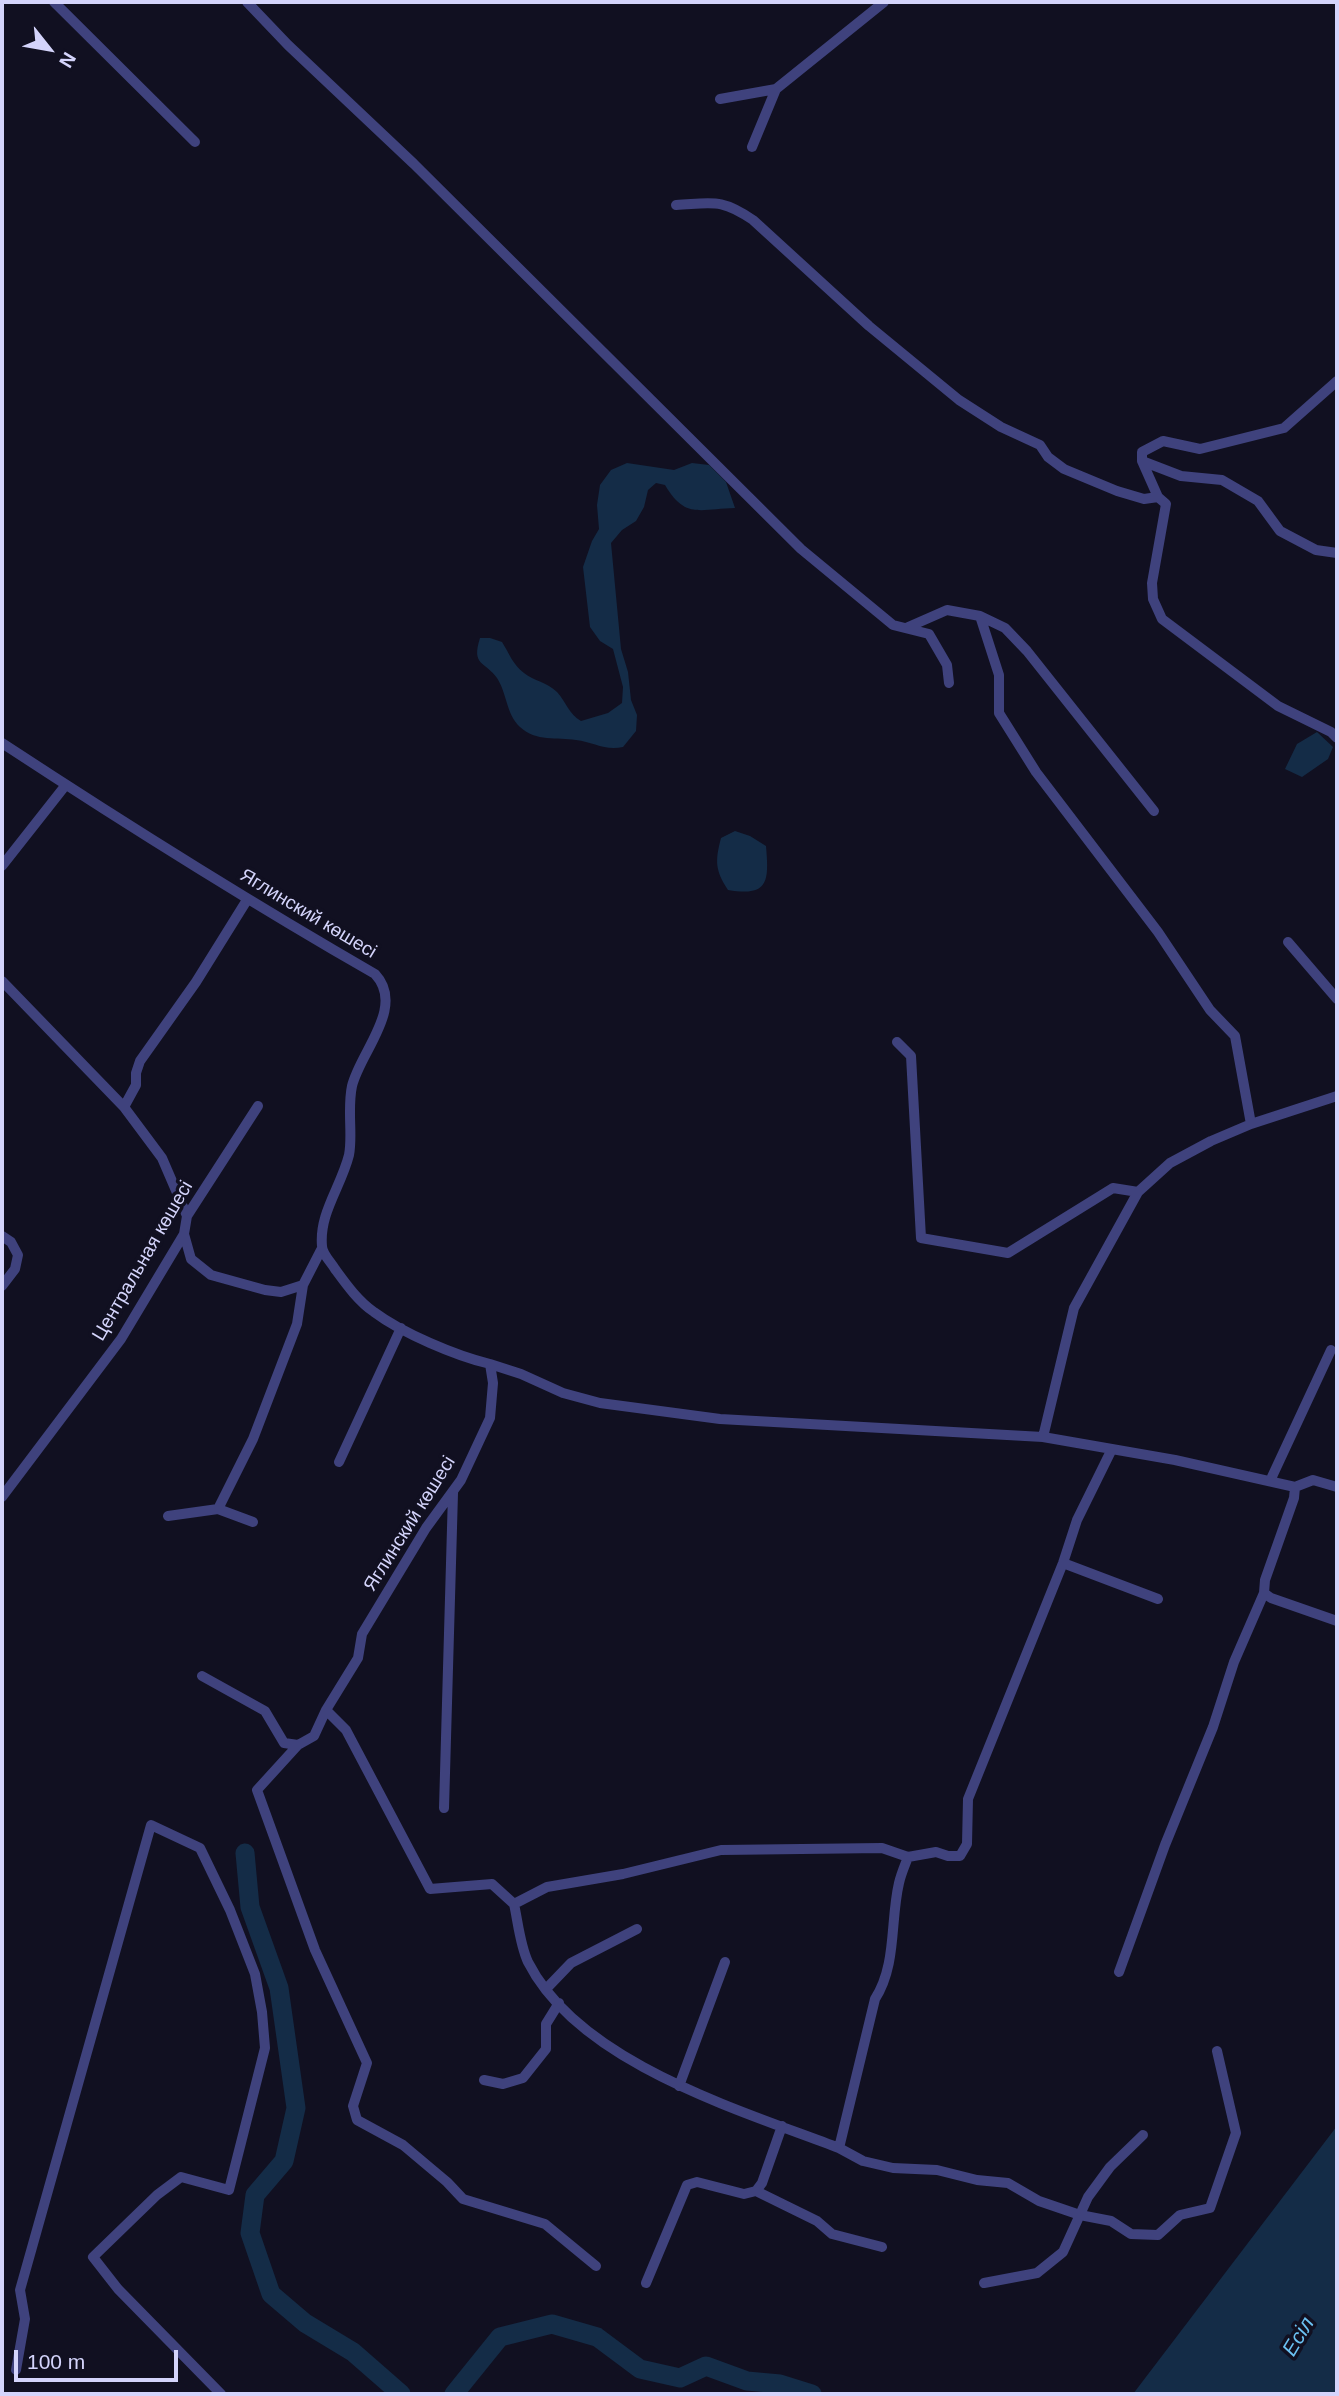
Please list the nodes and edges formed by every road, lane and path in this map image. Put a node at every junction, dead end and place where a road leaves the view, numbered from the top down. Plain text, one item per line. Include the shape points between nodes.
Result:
1 (54, 2) edge
2 (247, 2) edge
3 (884, 2) edge
4 (776, 89) junction
5 (719, 99) dead end
6 (195, 142) dead end
7 (752, 147) dead end
8 (676, 205) dead end
9 (1337, 381) edge
10 (1142, 461) junction
11 (1158, 497) junction
12 (1337, 553) edge
13 (980, 616) junction
14 (906, 628) junction
15 (949, 683) dead end
16 (1337, 738) edge
17 (2, 743) edge
18 (65, 786) junction
19 (1154, 811) dead end
20 (2, 866) edge
21 (247, 900) junction
22 (1289, 942) dead end
23 (2, 981) edge
24 (1337, 999) edge
25 (897, 1042) dead end
26 (1337, 1096) edge
27 (258, 1106) dead end
28 (124, 1107) junction
29 (1251, 1124) junction
30 (1138, 1192) junction
31 (187, 1216) junction
32 (184, 1234) junction
33 (2, 1236) edge
34 (321, 1250) junction
35 (303, 1285) junction
36 (2, 1286) edge
37 (401, 1328) junction
38 (1331, 1350) dead end
39 (490, 1364) junction
40 (1043, 1437) junction
41 (1112, 1449) junction
42 (339, 1462) dead end
43 (1269, 1481) junction
44 (1295, 1487) junction
45 (1337, 1487) edge
46 (453, 1493) junction
47 (2, 1497) edge
48 (218, 1509) junction
49 (168, 1516) dead end
50 (253, 1521) dead end
51 (1063, 1563) junction
52 (1264, 1593) junction
53 (1158, 1599) dead end
54 (1337, 1620) edge
55 (202, 1676) dead end
56 (326, 1710) junction
57 (298, 1745) junction
58 (444, 1808) dead end
59 (908, 1857) junction
60 (514, 1904) junction
61 (637, 1929) dead end
62 (725, 1962) dead end
63 (1119, 1972) dead end
64 (546, 1989) junction
65 (559, 2003) junction
66 (1217, 2051) dead end
67 (484, 2080) dead end
68 (679, 2086) junction
69 (782, 2126) junction
70 (1143, 2136) dead end
71 (839, 2148) junction
72 (756, 2191) junction
73 (1080, 2215) junction
74 (882, 2247) dead end
75 (596, 2266) dead end
76 (646, 2283) dead end
77 (984, 2283) dead end
78 (16, 2371) dead end
79 (221, 2394) edge

1 - 6 street
2 - 14 street via 802,549 893,625
3 - 4 street
4 - 5 street
4 - 7 street
8 - 11 street via 713,202 732,206 959,400 1040,445 1064,469 1117,491 1144,499
9 - 10 street via 1284,428 1199,449 1163,441 1142,452
10 - 11 street
10 - 12 street via 1181,476 1222,480 1258,501 1280,531 1316,551
11 - 16 street via 1166,504 1152,583 1162,619 1278,706
13 - 14 street via 947,610
13 - 19 street via 1005,628 1027,651
13 - 29 street via 999,676 999,713 1036,772 1158,932 1210,1010 1235,1037
14 - 15 street via 929,634 947,665
17 - 18 street, Яглинский көшесі
18 - 20 street
18 - 21 street, Яглинский көшесі
21 - 28 street via 140,1060 136,1084
21 - 34 street, Яглинский көшесі via 374,974 386,995 380,1028 353,1084 349,1154 323,1220
22 - 24 street
23 - 28 street
25 - 30 street via 911,1056 921,1238 1008,1253 1113,1188
26 - 29 street
27 - 31 street, Центральная көшесі
28 - 31 street via 162,1158
29 - 30 street via 1170,1163
30 - 40 street via 1074,1308
31 - 32 street, Центральная көшесі
32 - 35 street via 191,1259 211,1275 281,1292
32 - 47 street, Центральная көшесі via 121,1339
33 - 36 street via 18,1255 15,1269
34 - 35 street
34 - 37 street via 373,1312
35 - 48 street via 297,1324 253,1439
37 - 39 street
37 - 42 street
38 - 43 street
39 - 40 street via 600,1404 720,1419
39 - 46 street, Яглинский көшесі via 491,1418
40 - 41 street
41 - 43 street
41 - 51 street via 1077,1520
43 - 44 street
44 - 45 street via 1313,1480
44 - 52 street
46 - 56 street, Яглинский көшесі via 426,1528 362,1634 358,1658
46 - 58 street
48 - 49 street
48 - 50 street
51 - 53 street
51 - 59 street via 968,1799 967,1844 960,1856 936,1852
52 - 54 street
52 - 63 street
55 - 57 street via 265,1711 285,1743
56 - 57 street, Яглинский көшесі via 314,1736
56 - 60 street via 346,1730 367,1766 430,1889 492,1884
57 - 75 street, Яглинский көшесі via 257,1790 315,1950 367,2063 353,2106 357,2120 403,2145 463,2199 545,2224
59 - 60 street via 882,1848 721,1850 623,1874 547,1886
59 - 71 street via 899,1882 883,1987 875,1999
60 - 64 street via 527,1959
61 - 64 street via 571,1963
62 - 68 street
64 - 65 street
65 - 67 street via 546,2024 546,2049 523,2078 503,2084
65 - 68 street via 584,2029
66 - 73 street via 1236,2133 1210,2208 1180,2215 1158,2235 1132,2234 1111,2221
68 - 69 street
69 - 71 street
69 - 72 street
70 - 73 street via 1110,2167
71 - 73 street via 863,2161 893,2168 937,2170 1008,2183 1039,2201
72 - 74 street via 817,2221 832,2234
72 - 76 street via 744,2194 696,2182 687,2185
73 - 77 street via 1063,2252 1037,2273
78 - 79 street via 25,2319 20,2290 151,1825 200,1849 255,1974 265,2048 229,2190 181,2177 93,2257 118,2289

